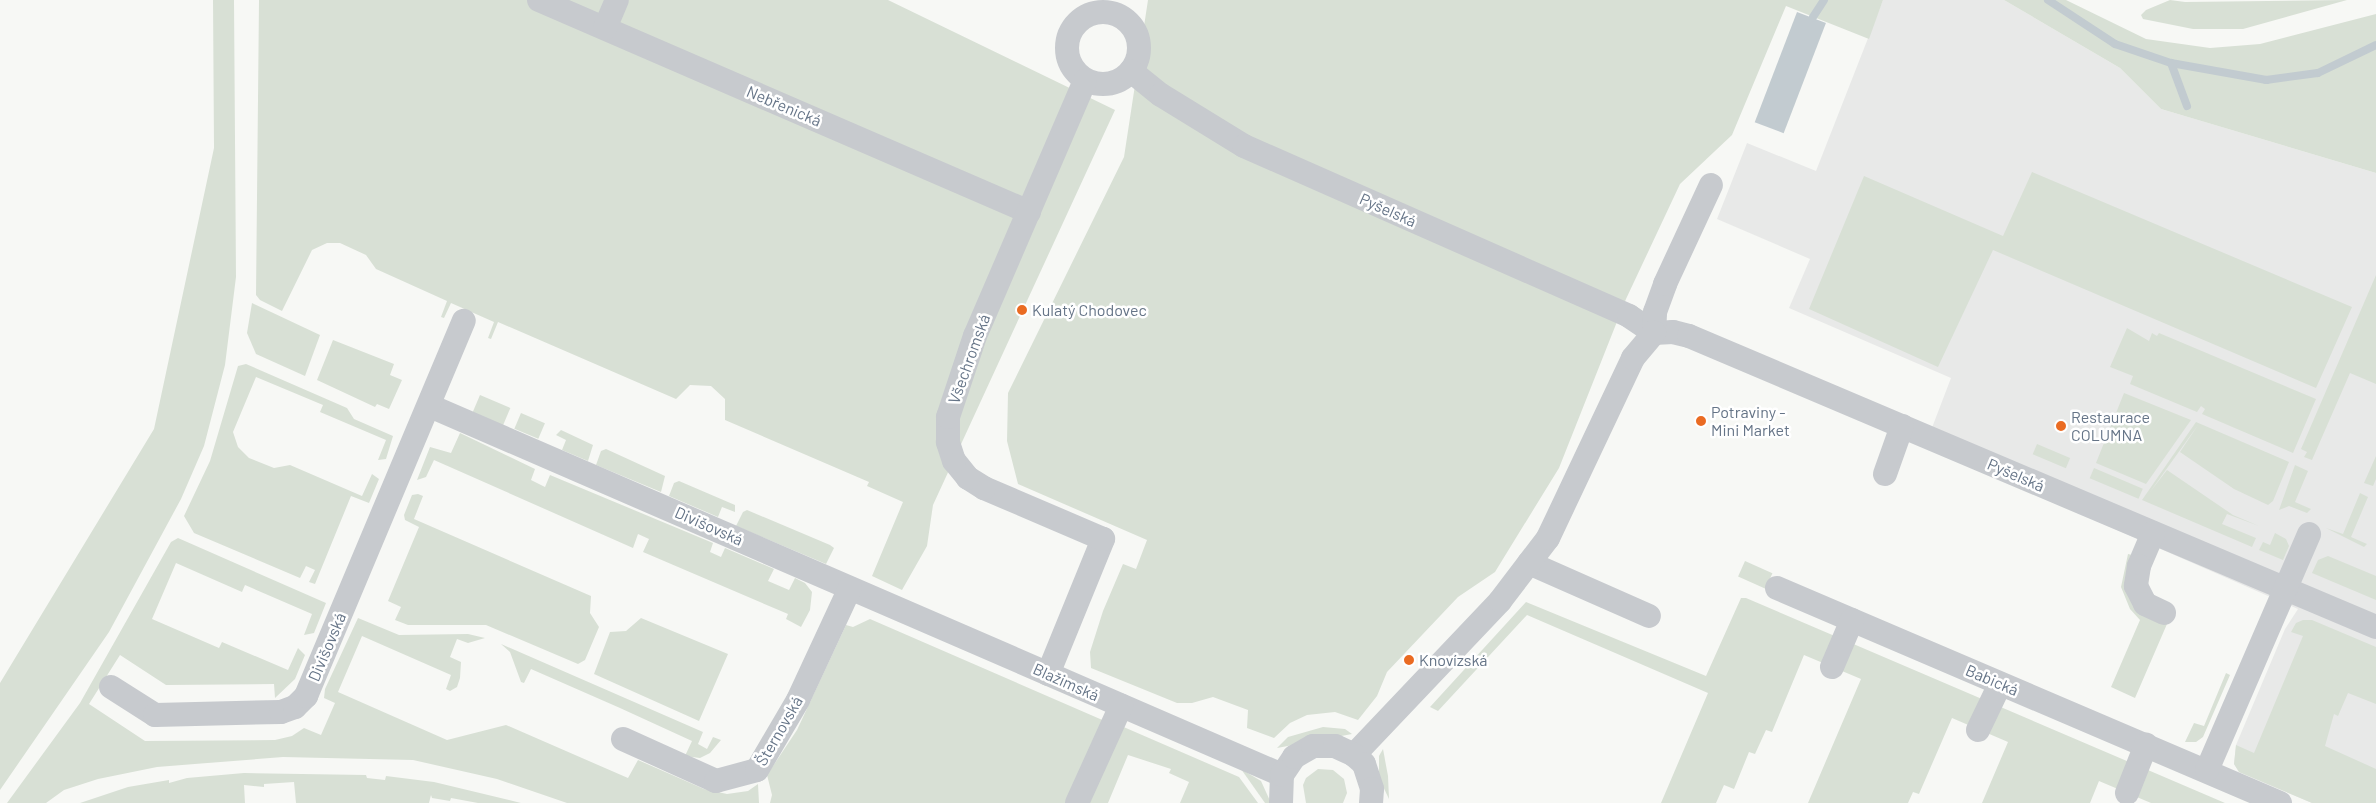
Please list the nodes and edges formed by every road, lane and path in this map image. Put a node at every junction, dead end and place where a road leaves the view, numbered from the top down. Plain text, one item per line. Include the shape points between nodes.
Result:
1 (539, 0) edge
2 (617, 0) edge
3 (1119, 7) edge
4 (605, 28) junction
5 (1131, 71) junction
6 (1085, 81) junction
7 (1711, 184) dead end
8 (1029, 212) junction
9 (464, 321) dead end
10 (1654, 333) junction
11 (430, 406) junction
12 (1902, 426) junction
13 (1884, 474) dead end
14 (2152, 534) junction
15 (2309, 534) dead end
16 (1529, 563) junction
17 (850, 588) junction
18 (1777, 588) dead end
19 (2285, 591) junction
20 (2164, 613) dead end
21 (1649, 616) dead end
22 (1852, 620) junction
23 (2376, 627) edge
24 (1832, 667) dead end
25 (1048, 674) junction
26 (2000, 684) junction
27 (111, 687) dead end
28 (1121, 706) junction
29 (1978, 730) dead end
30 (623, 739) dead end
31 (2146, 745) junction
32 (1354, 755) junction
33 (2207, 770) junction
34 (1282, 775) junction
35 (2127, 793) dead end
36 (1077, 803) edge
37 (1280, 803) edge
38 (1371, 803) edge
39 (2280, 803) edge

1 - 4 street, Nebřenická
2 - 4 street
3 - 5 street via 1136,34 1139,54
3 - 6 street via 1087,15 1079,20 1068,37 1067,56 1071,66
4 - 8 street, Nebřenická
5 - 6 street via 1106,85
5 - 10 street, Pyšelská via 1161,95 1244,146 1629,316
6 - 8 street, Všechromská
7 - 10 street via 1665,284 1656,312
8 - 25 street, Všechromská via 960,374 948,417 948,442 954,460 968,478 984,488 1103,539
9 - 11 street, Divišovská
10 - 12 street, Pyšelská via 1673,332 1689,336
10 - 16 street via 1633,358 1578,481 1548,538
11 - 17 street, Divišovská
11 - 27 street, Divišovská via 306,696 295,707 281,712 215,716 155,715
12 - 13 street
12 - 14 street, Pyšelská
14 - 19 street, Pyšelská
14 - 20 street via 2138,566 2136,586 2145,604
15 - 19 street
16 - 21 street
16 - 32 street via 1500,601
17 - 25 street, Blažimská
17 - 30 street, Šternovská via 798,700 757,770 716,781
18 - 22 street, Babická
19 - 23 street, Pyšelská
19 - 33 street
22 - 24 street
22 - 26 street, Babická
25 - 28 street, Blažimská
26 - 29 street
26 - 31 street, Babická
28 - 34 street, Blažimská
28 - 36 street
31 - 33 street, Babická
31 - 35 street
32 - 34 street via 1335,746 1313,746 1294,757
32 - 38 street via 1370,776
33 - 39 street, Babická
34 - 37 street

